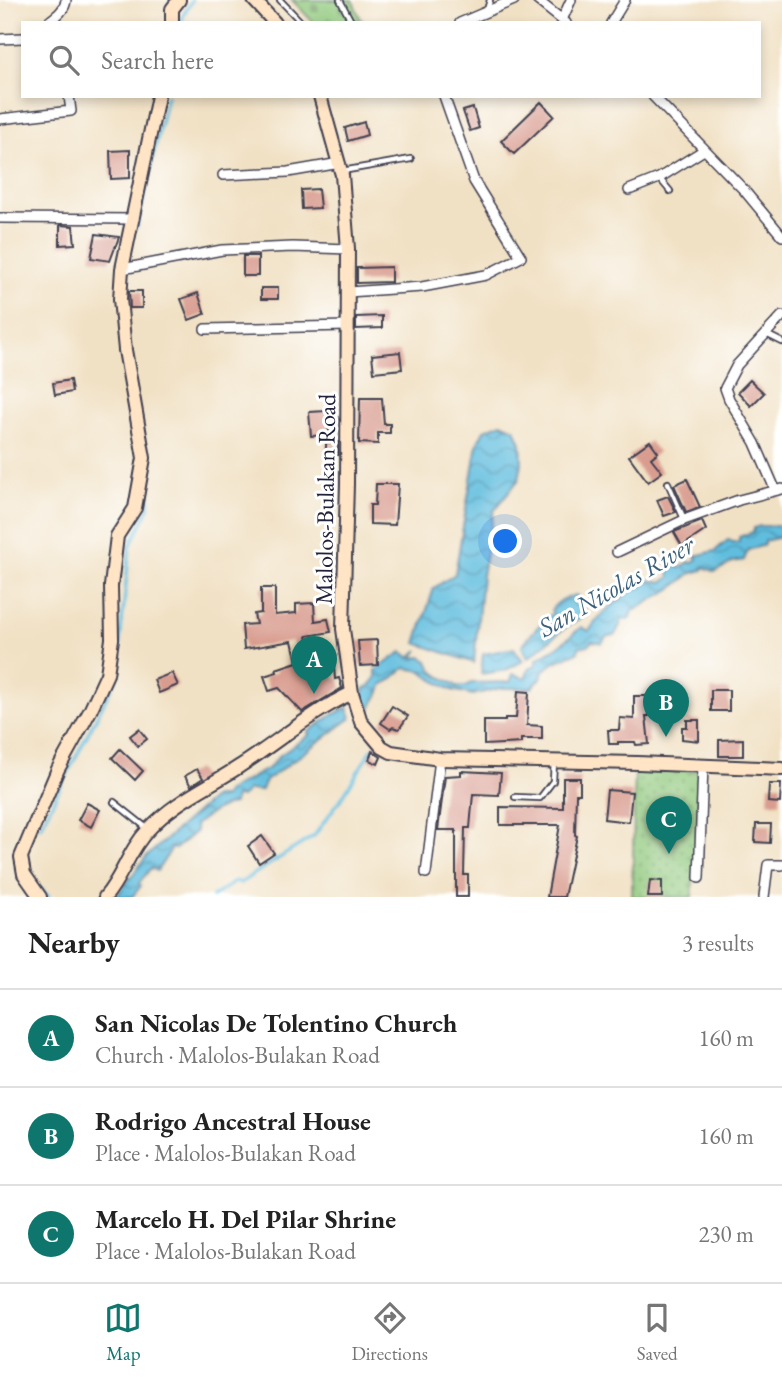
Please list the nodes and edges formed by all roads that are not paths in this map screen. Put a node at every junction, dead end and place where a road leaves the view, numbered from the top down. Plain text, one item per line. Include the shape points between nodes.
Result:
1 (66, 0) edge
2 (254, 0) edge
3 (280, 0) edge
4 (340, 0) edge
5 (490, 0) edge
6 (514, 0) edge
7 (537, 0) edge
8 (571, 0) edge
9 (625, 0) edge
10 (173, 3) edge
11 (487, 11) junction
12 (50, 21) edge
13 (172, 21) edge
14 (273, 21) edge
15 (300, 21) edge
16 (351, 21) edge
17 (464, 21) edge
18 (564, 21) edge
19 (612, 21) edge
20 (21, 38) edge
21 (0, 39) edge
22 (69, 98) edge
23 (158, 98) edge
24 (321, 98) edge
25 (445, 98) edge
26 (655, 98) edge
27 (0, 119) edge
28 (704, 150) junction
29 (411, 159) dead end
30 (341, 167) junction
31 (223, 176) dead end
32 (659, 178) junction
33 (629, 190) dead end
34 (670, 191) dead end
35 (0, 218) edge
36 (134, 219) junction
37 (782, 236) edge
38 (348, 249) junction
39 (122, 269) junction
40 (348, 292) junction
41 (782, 316) edge
42 (348, 326) junction
43 (205, 329) dead end
44 (765, 334) junction
45 (782, 342) edge
46 (668, 483) dead end
47 (779, 489) edge
48 (684, 520) junction
49 (617, 552) dead end
50 (353, 697) junction
51 (440, 759) junction
52 (554, 761) junction
53 (703, 765) junction
54 (782, 769) edge
55 (516, 797) dead end
56 (114, 802) dead end
57 (148, 830) junction
58 (782, 864) edge
59 (426, 873) dead end
60 (699, 878) dead end
61 (40, 897) edge
62 (105, 897) edge
63 (764, 897) edge

1 - 12 street via 59,15
2 - 14 street
3 - 15 lane
4 - 16 lane
5 - 11 lane
6 - 11 street
7 - 18 street
8 - 18 street
9 - 19 street
10 - 13 street
11 - 17 street
20 - 21 street
22 - 27 street via 71,111
23 - 36 street
24 - 30 street, Malolos-Bulakan Road
25 - 40 street via 474,181 521,257 486,275 422,287
26 - 28 street
28 - 32 street
28 - 37 street
29 - 30 lane
30 - 31 street
30 - 38 street, Malolos-Bulakan Road
32 - 33 street
32 - 34 lane
35 - 36 street
36 - 39 street
38 - 39 street via 222,250
38 - 40 street, Malolos-Bulakan Road
39 - 61 street via 125,349 144,458 135,508 117,536 107,674 58,769 21,857 24,874
40 - 42 street, Malolos-Bulakan Road
41 - 44 street
42 - 43 street
42 - 50 street, Malolos-Bulakan Road via 343,629
44 - 45 lane
44 - 47 street via 737,365 725,388
46 - 48 lane
47 - 48 street
48 - 49 street
50 - 51 street, Malolos-Bulakan Road via 361,722 382,747
50 - 57 street via 326,705 237,768 183,798
51 - 52 street, Malolos-Bulakan Road
51 - 59 street
52 - 53 street, Malolos-Bulakan Road
52 - 55 lane via 553,781 540,798
53 - 54 street, Malolos-Bulakan Road
53 - 60 street
56 - 57 lane
57 - 62 street via 132,848
58 - 63 street via 768,865

